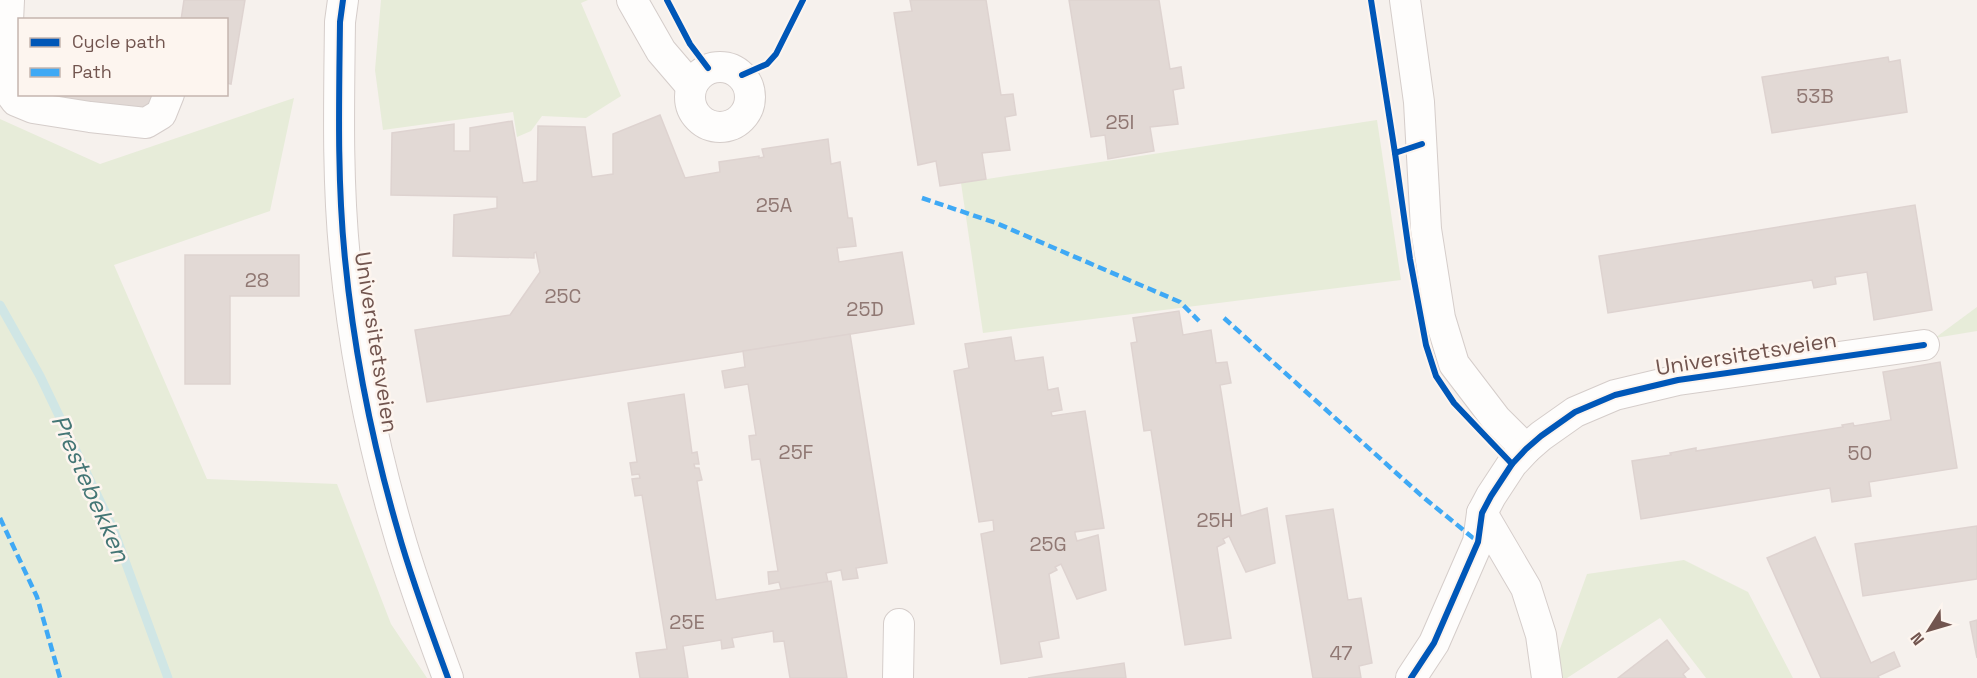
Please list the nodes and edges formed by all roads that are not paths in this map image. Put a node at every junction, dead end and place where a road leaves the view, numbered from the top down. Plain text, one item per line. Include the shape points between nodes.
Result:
1 (9, 0) edge
2 (343, 0) edge
3 (632, 0) edge
4 (1405, 0) edge
5 (691, 86) dead end
6 (168, 96) edge
7 (1924, 345) dead end
8 (1526, 449) junction
9 (1482, 513) junction
10 (900, 624) dead end
11 (448, 678) edge
12 (898, 678) edge
13 (1411, 678) edge
14 (1547, 678) edge

1 - 6 street via 5,86 16,101 44,110 146,123 161,114
2 - 11 street, Universitetsveien via 339,173 351,310 374,441 418,594
3 - 5 street via 661,51
4 - 8 street via 1419,102 1426,229 1440,318 1454,364
7 - 8 street, Universitetsveien via 1678,380 1615,395 1575,412
8 - 9 street, Universitetsveien via 1512,464
9 - 13 street, Universitetsveien via 1474,552 1434,643
9 - 14 street via 1526,588 1541,636
10 - 12 street

